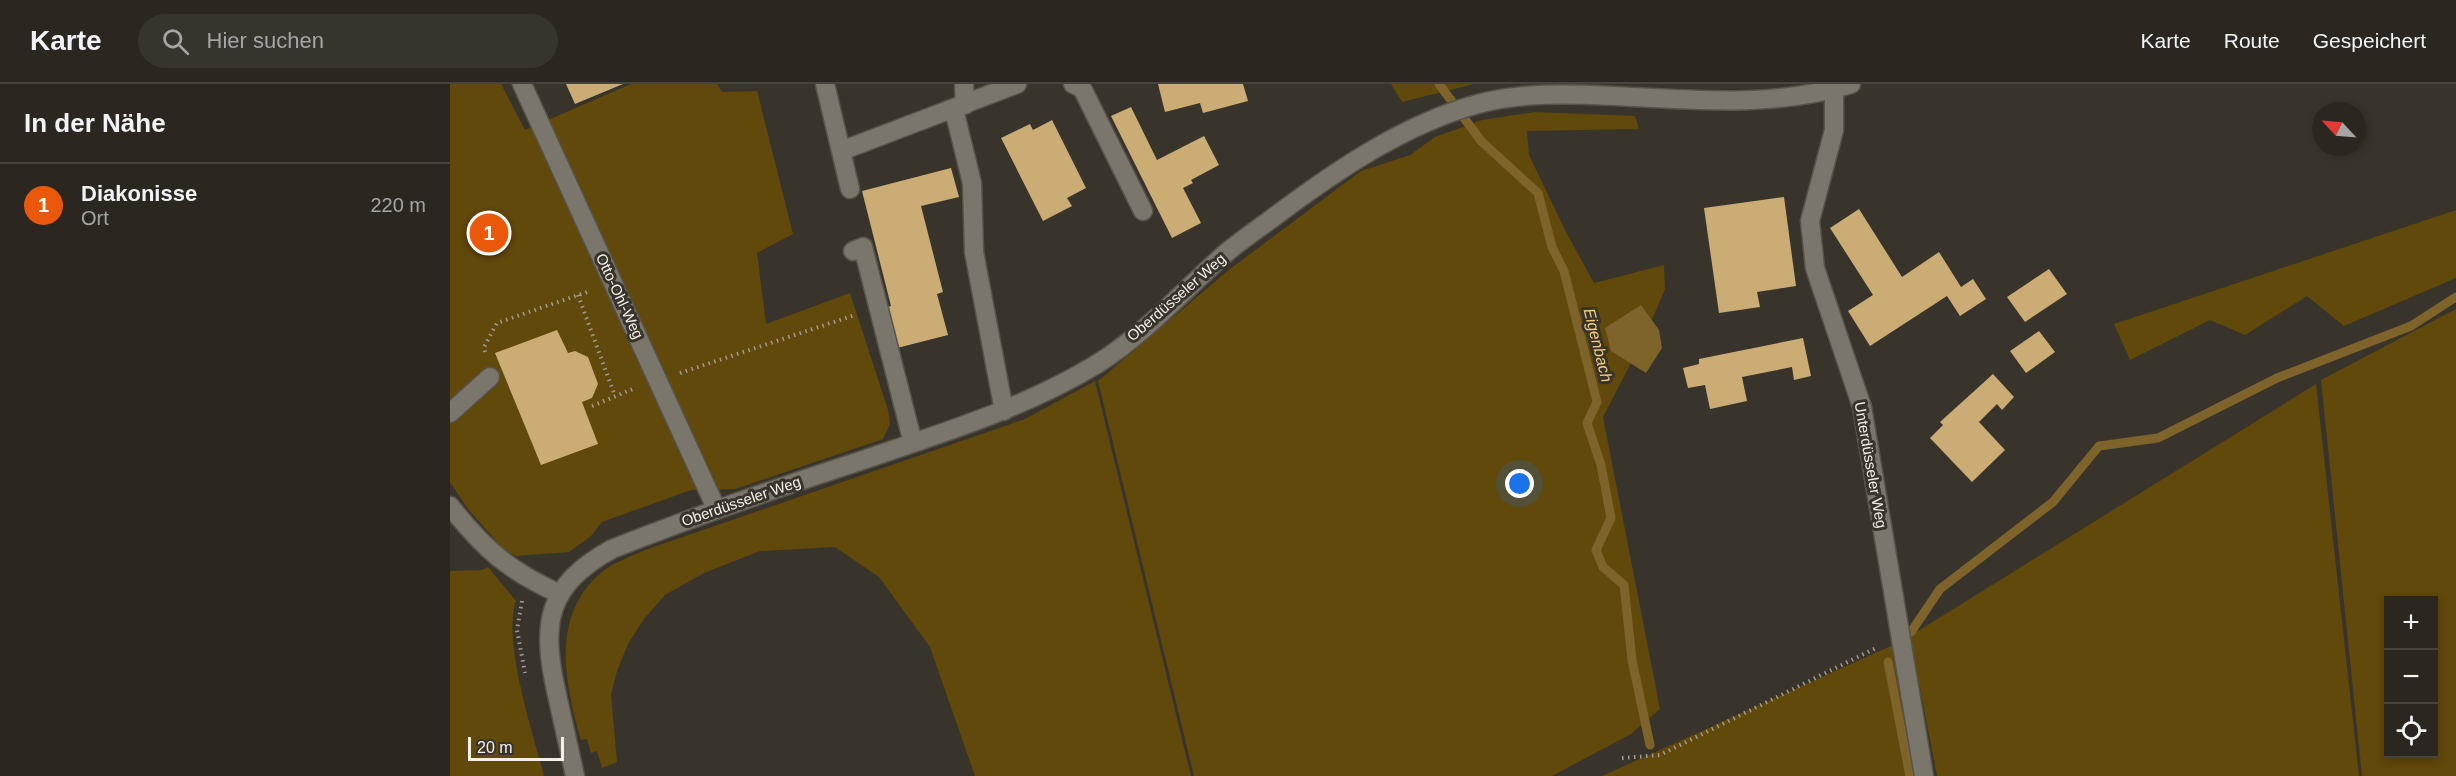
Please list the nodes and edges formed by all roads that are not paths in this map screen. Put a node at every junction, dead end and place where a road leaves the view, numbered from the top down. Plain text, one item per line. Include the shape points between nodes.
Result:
1 (522, 84) edge
2 (825, 84) edge
3 (964, 84) edge
4 (1017, 84) edge
5 (1073, 84) edge
6 (1843, 87) edge
7 (959, 107) junction
8 (842, 152) junction
9 (850, 189) dead end
10 (1143, 211) dead end
11 (853, 250) dead end
12 (490, 377) road end
13 (1004, 411) junction
14 (450, 413) edge
15 (914, 443) junction
16 (450, 506) edge
17 (716, 508) junction
18 (560, 594) junction
19 (575, 776) edge
20 (1924, 776) edge

1 - 17 street, Otto-Ohl-Weg
2 - 8 street
3 - 7 street
4 - 7 street
5 - 10 street via 1082,88
6 - 13 street, Oberdüsseler Weg via 1773,99 1708,101 1552,94 1478,104 1430,122 1375,148 1309,190 1228,252 1157,319 1100,362
6 - 20 street, Unterdüsseler Weg via 1810,221 1815,268 1862,407
7 - 8 street
7 - 13 street via 972,183 974,252
8 - 9 street
11 - 15 street via 863,247
12 - 14 street
13 - 15 street, Oberdüsseler Weg
15 - 17 street, Oberdüsseler Weg
16 - 18 street via 494,556 532,582
17 - 18 street, Oberdüsseler Weg via 605,553 571,578
18 - 19 street, Oberdüsseler Weg via 550,622 548,646

